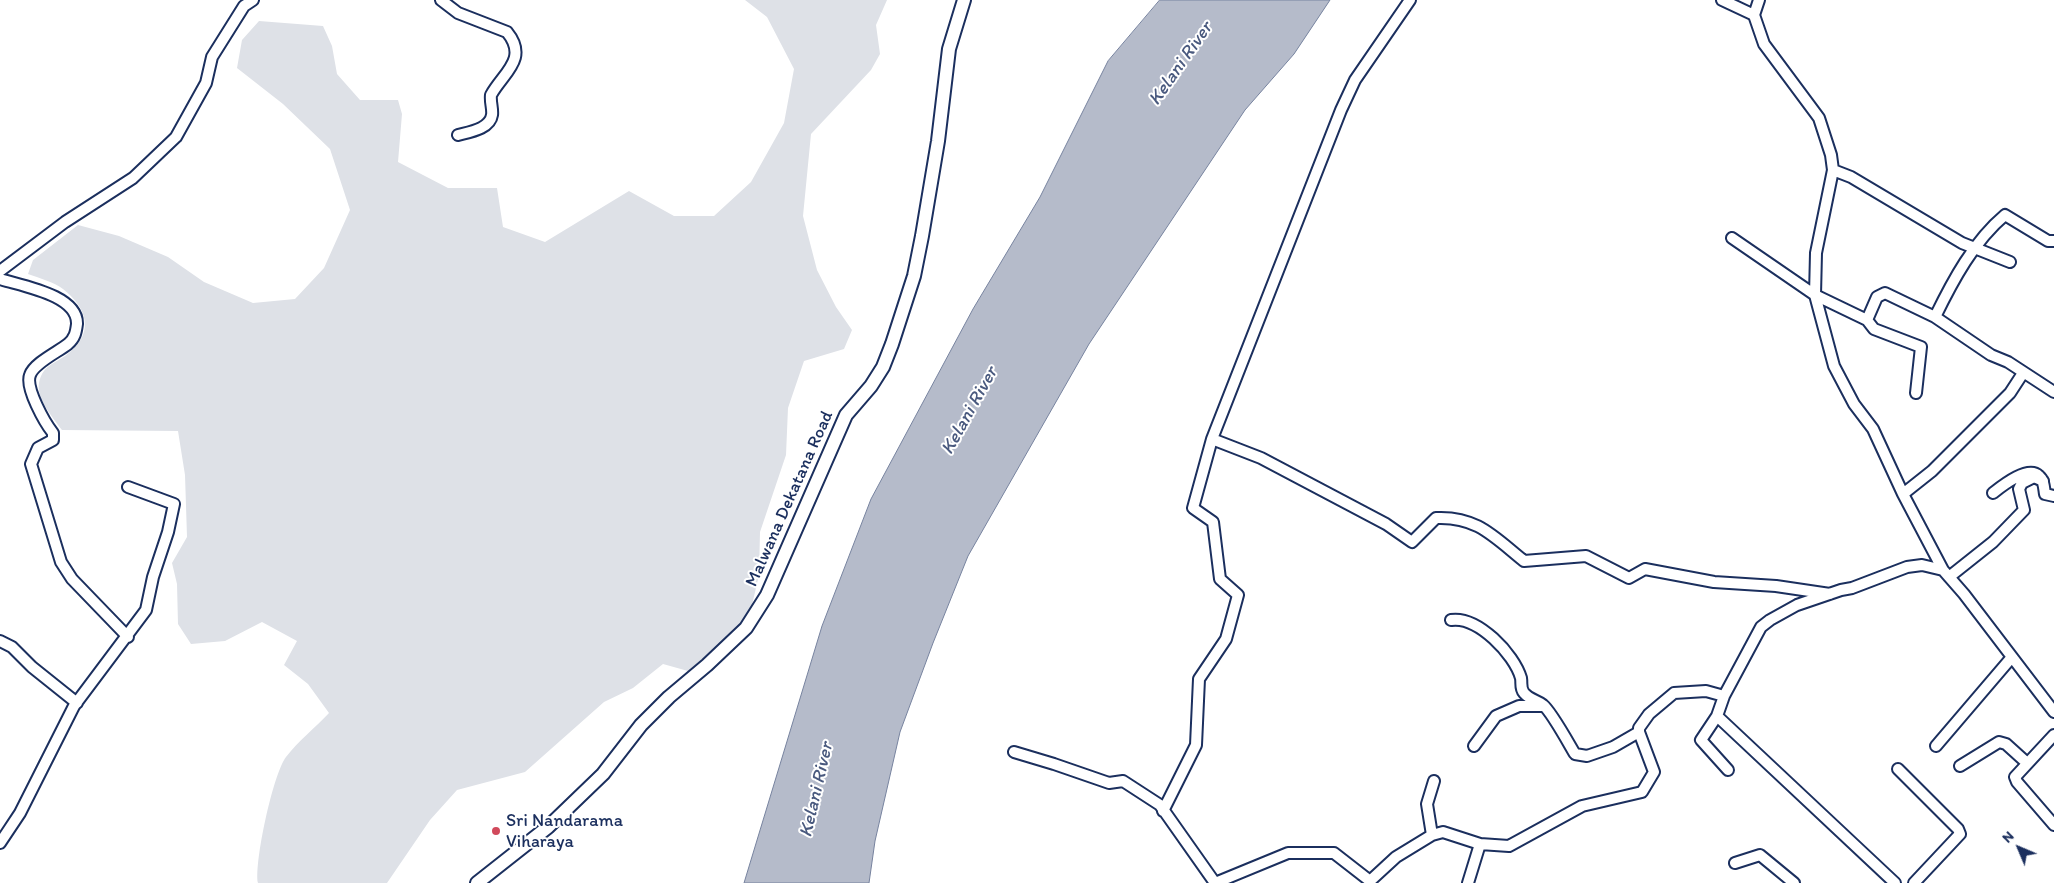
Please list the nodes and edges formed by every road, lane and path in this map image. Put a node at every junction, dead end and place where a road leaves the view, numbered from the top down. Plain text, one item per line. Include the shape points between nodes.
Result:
1 (254, 0) edge
2 (441, 0) edge
3 (964, 0) edge
4 (1410, 0) edge
5 (1722, 0) edge
6 (1759, 0) edge
7 (1754, 15) junction
8 (458, 135) dead end
9 (1832, 170) junction
10 (1732, 238) dead end
11 (2054, 241) edge
12 (1975, 249) junction
13 (2010, 262) dead end
14 (0, 271) edge
15 (0, 279) edge
16 (1815, 295) junction
17 (1936, 317) junction
18 (1866, 320) junction
19 (2023, 373) junction
20 (2054, 392) edge
21 (1916, 393) dead end
22 (1212, 439) junction
23 (2043, 481) junction
24 (128, 487) dead end
25 (1993, 493) dead end
26 (1903, 494) junction
27 (2054, 496) edge
28 (1946, 573) junction
29 (1830, 594) junction
30 (1451, 620) dead end
31 (128, 636) junction
32 (0, 641) edge
33 (2012, 657) junction
34 (1724, 696) junction
35 (77, 703) junction
36 (1544, 706) junction
37 (2054, 712) edge
38 (1717, 716) junction
39 (1639, 732) junction
40 (2054, 735) edge
41 (1474, 746) dead end
42 (1936, 746) dead end
43 (1014, 752) dead end
44 (2027, 763) junction
45 (1960, 766) dead end
46 (1898, 769) dead end
47 (1728, 770) dead end
48 (1434, 780) dead end
49 (1163, 811) junction
50 (2054, 825) edge
51 (1432, 835) junction
52 (1, 839) edge
53 (1480, 844) junction
54 (1734, 863) dead end
55 (477, 883) edge
56 (1215, 883) edge
57 (1468, 883) edge
58 (1794, 883) edge
59 (1895, 883) edge
60 (1914, 883) edge

1 - 14 street via 244,6 212,57 206,84 176,136 133,178 65,222
2 - 8 street via 458,13 507,32 515,50 515,62 490,95 492,116 489,122 478,130
3 - 55 main road, Malwana Dekatana Road via 949,49 938,141 914,276 892,344 872,386 846,415 767,596 746,628 641,725 604,774 548,827
4 - 22 street via 1354,80
5 - 7 street
6 - 7 street
7 - 9 street via 1764,44 1819,118
9 - 12 street via 1851,177
9 - 16 street via 1816,254
10 - 16 street
11 - 12 street via 2048,241 2005,215
12 - 13 street
12 - 17 street
15 - 31 street via 60,298 70,306 77,319 76,333 70,342 38,365 30,375 29,388 53,433 53,440 38,448 31,464 61,562 72,578
16 - 18 street
16 - 26 street via 1834,366 1854,404 1873,429
17 - 18 street via 1885,293 1877,298
17 - 19 street
18 - 21 street via 1874,329 1922,347
19 - 20 street
19 - 26 street via 2010,394 1932,471
22 - 29 street via 1261,458 1386,524 1412,542 1436,518 1453,517 1480,526 1524,561 1586,556 1629,578 1646,569 1714,582
22 - 49 street via 1193,508 1213,522 1220,579 1238,595 1226,639 1199,678 1196,745
23 - 25 street via 2038,474 2032,473 2012,479
23 - 27 street via 2045,494
23 - 28 street via 2034,477 2022,483 2019,489 2024,510 1992,542
24 - 31 street via 174,504 146,610
26 - 28 street
28 - 29 street via 1922,565 1907,567
28 - 33 street
29 - 34 street via 1797,605 1761,627
30 - 36 street via 1462,620 1485,630 1509,656 1521,678 1523,692
31 - 35 street
32 - 35 street via 12,647
33 - 37 street
33 - 42 street
34 - 38 street
34 - 39 street via 1706,691 1674,693 1649,714
35 - 52 street via 20,812
36 - 39 street via 1575,754 1587,756 1613,747
36 - 41 street via 1519,706 1496,716
38 - 47 street via 1701,740
38 - 59 street
39 - 53 street via 1654,772 1642,792 1582,806 1509,846
40 - 44 street
43 - 49 street via 1109,783 1122,780 1160,805
44 - 45 street via 2006,744 1999,742
44 - 50 street via 2016,780
46 - 60 street via 1960,834
48 - 51 street via 1427,804
49 - 56 street
51 - 53 street via 1443,832
51 - 56 street via 1396,857 1370,881 1334,854 1288,853
53 - 57 street
54 - 58 street via 1760,855

